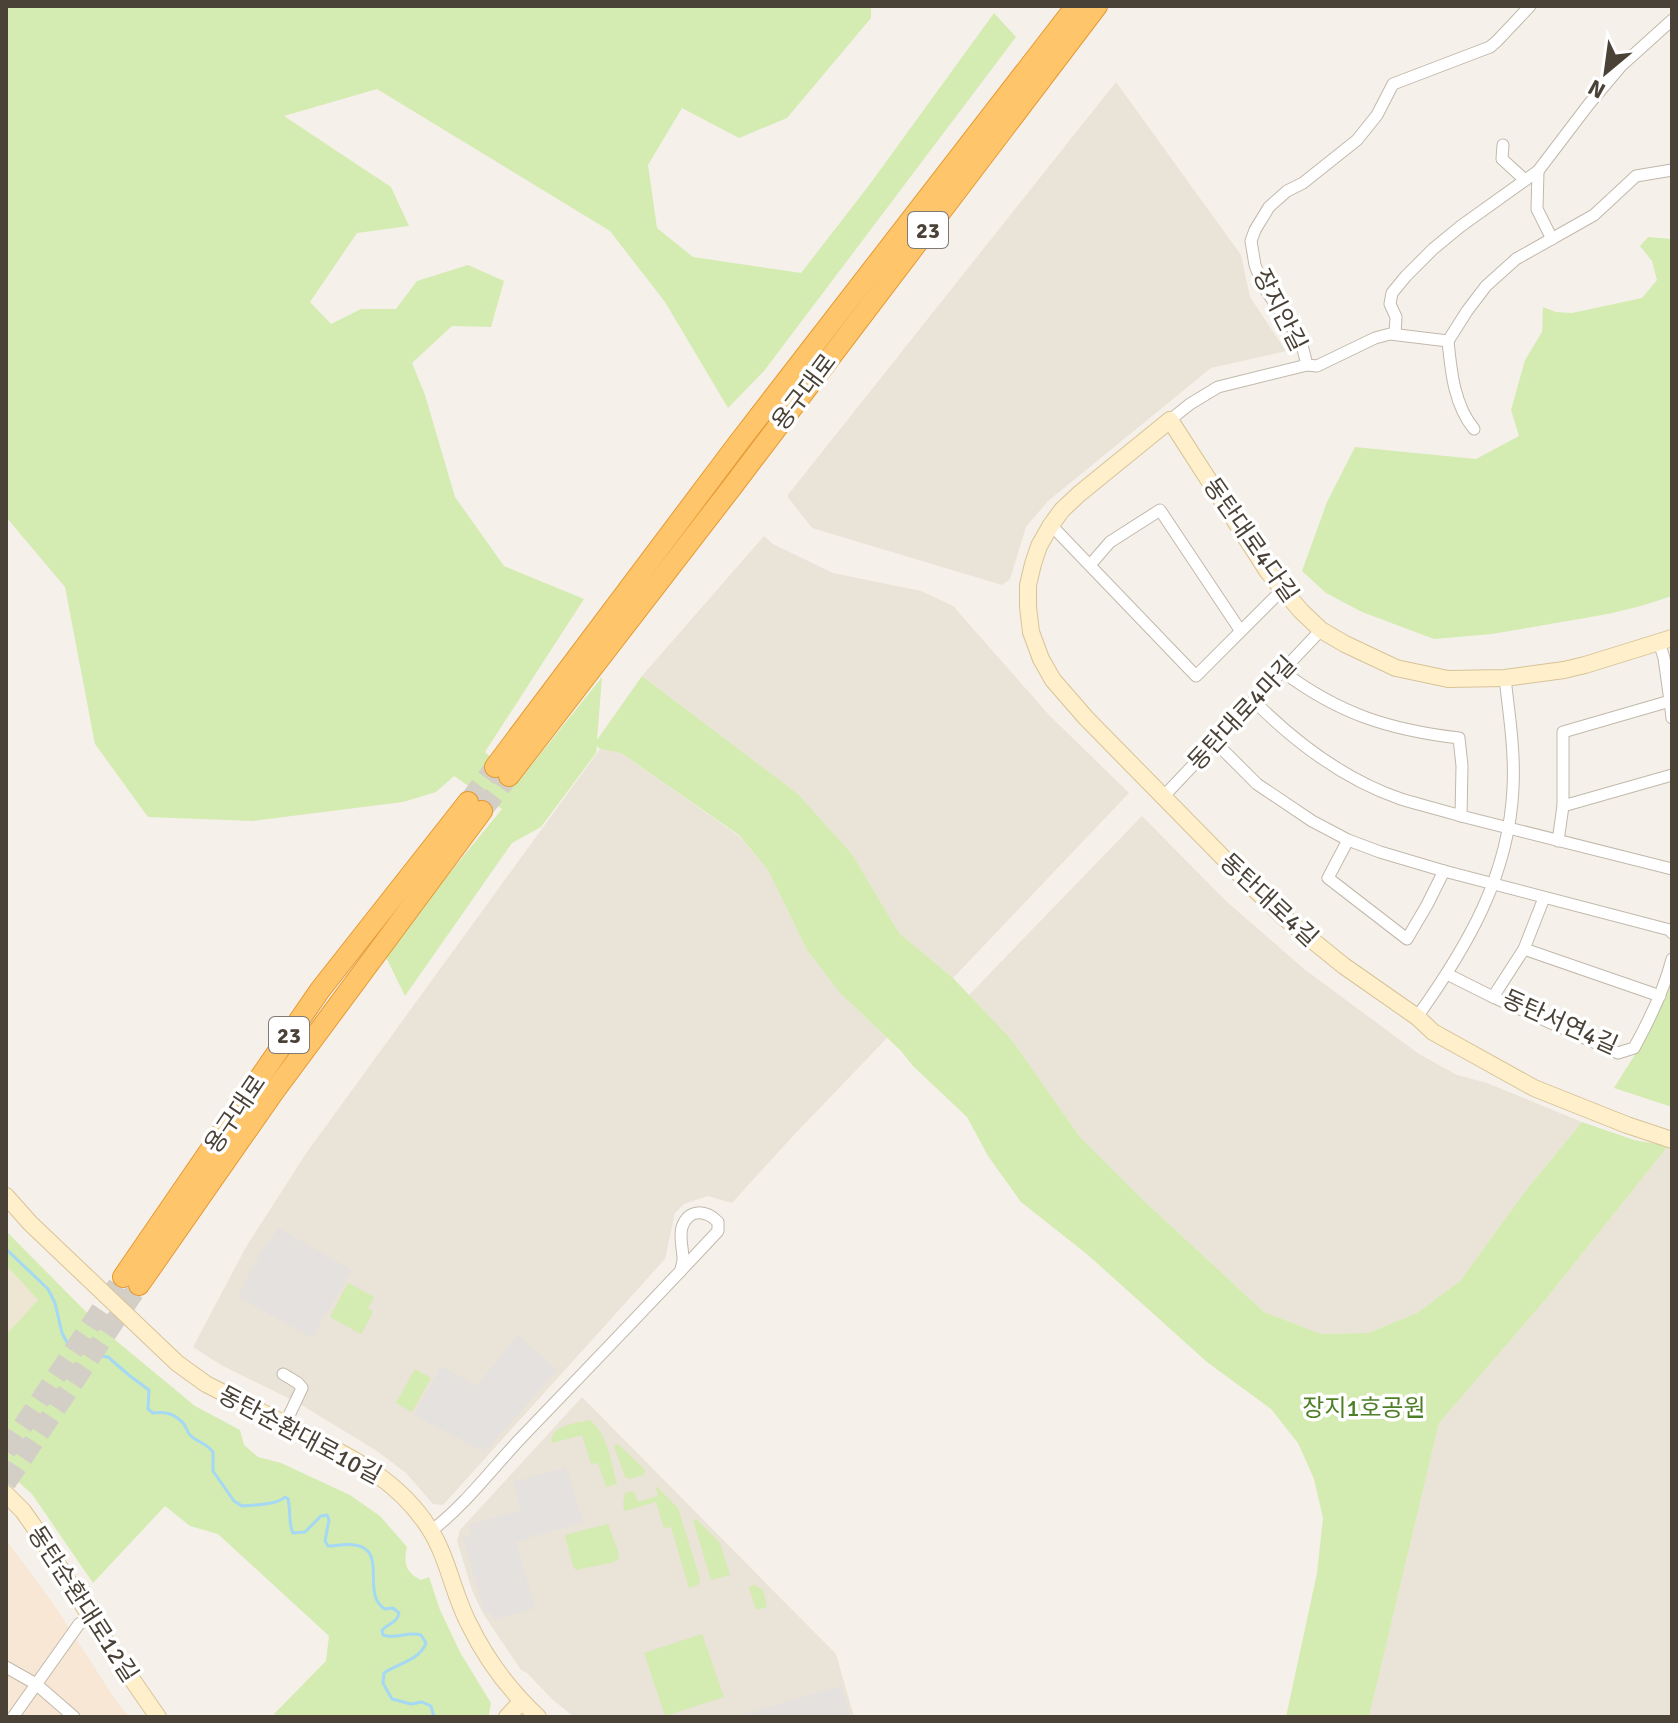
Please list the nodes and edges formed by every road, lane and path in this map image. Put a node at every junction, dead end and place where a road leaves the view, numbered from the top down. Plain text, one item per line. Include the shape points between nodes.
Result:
1 (1076, 6) edge
2 (1097, 6) edge
3 (1530, 6) edge
4 (1672, 20) edge
5 (1503, 145) dead end
6 (1672, 170) edge
7 (1538, 171) junction
8 (1525, 180) junction
9 (1552, 239) junction
10 (1395, 334) junction
11 (1448, 341) junction
12 (1307, 365) junction
13 (1170, 420) junction
14 (1474, 429) dead end
15 (724, 480) junction
16 (1051, 525) junction
17 (1090, 565) junction
18 (1282, 590) junction
19 (1240, 630) junction
20 (1321, 630) junction
21 (1666, 640) edge
22 (1282, 671) junction
23 (1505, 678) junction
24 (1254, 701) junction
25 (1670, 701) junction
26 (1672, 718) edge
27 (1215, 742) junction
28 (502, 771) tunnel mouth
29 (1672, 775) edge
30 (1163, 797) junction
31 (475, 806) tunnel mouth
32 (1563, 806) junction
33 (1461, 816) junction
34 (1509, 828) junction
35 (1348, 840) junction
36 (1558, 841) junction
37 (1672, 869) edge
38 (1444, 871) junction
39 (1494, 885) junction
40 (1544, 898) junction
41 (1672, 933) edge
42 (1524, 949) junction
43 (1672, 959) edge
44 (1447, 974) junction
45 (1660, 996) junction
46 (1493, 997) junction
47 (1417, 1017) junction
48 (1672, 1140) edge
49 (6, 1196) edge
50 (680, 1272) junction
51 (131, 1281) tunnel mouth
52 (283, 1374) dead end
53 (285, 1424) junction
54 (6, 1494) edge
55 (431, 1531) junction
56 (90, 1617) junction
57 (6, 1667) edge
58 (36, 1684) junction
59 (521, 1702) junction
60 (13, 1717) edge
61 (74, 1717) edge
62 (158, 1717) edge
63 (507, 1717) edge
64 (538, 1717) edge

1 - 15 highway, 용구대로 / 23 via 736,446
2 - 15 highway, 용구대로 / 23 via 757,453
3 - 12 street, 장지안길 via 1490,47 1393,84 1357,140 1269,207 1251,241 1255,265 1263,286 1301,341
4 - 7 street via 1621,66
5 - 8 street via 1502,159
6 - 9 street via 1636,176 1594,215
7 - 8 street
7 - 9 street via 1537,209
8 - 10 street via 1442,241 1406,276 1392,293
9 - 11 street via 1516,259 1486,286
10 - 11 street, 장지안길
10 - 12 street, 장지안길 via 1317,366
11 - 14 street via 1457,397
12 - 13 street via 1218,387
13 - 16 street, 동탄대로4길 via 1079,494
13 - 18 street, 동탄대로4다길
15 - 28 highway, 용구대로 / 23
16 - 17 street
16 - 30 street, 동탄대로4길 via 1028,585 1031,632 1041,659 1066,696
17 - 19 street via 1196,676
17 - 19 street via 1110,542 1160,510
18 - 19 street
18 - 20 street, 동탄대로4다길
20 - 22 street, 동탄대로4마길
20 - 23 street, 동탄대로4다길 via 1370,658 1419,674
21 - 23 street, 동탄대로4다길 via 1585,665
21 - 25 street
22 - 24 street, 동탄대로4마길
22 - 33 street via 1325,700 1373,721 1459,738
23 - 34 street via 1513,766
24 - 27 street, 동탄대로4마길
24 - 33 street via 1341,771 1399,798
25 - 26 street
25 - 32 street via 1563,732
27 - 30 street, 동탄대로4마길
27 - 35 street via 1257,784
29 - 32 street
30 - 47 street, 동탄대로4길 via 1286,919
31 - 51 highway, 용구대로 / 23 via 273,1093
32 - 36 street
33 - 34 street
34 - 36 street
34 - 39 street
35 - 38 street
35 - 38 street via 1328,878 1407,939
36 - 37 street
38 - 39 street
39 - 40 street
39 - 44 street
40 - 41 street
40 - 42 street, 동탄서연4길
42 - 45 street
42 - 46 street, 동탄서연4길
43 - 45 street, 동탄서연4길
44 - 46 street
44 - 47 street
45 - 46 street, 동탄서연4길 via 1634,1048 1618,1053
47 - 48 street, 동탄대로4길 via 1433,1032 1534,1088
49 - 53 street, 동탄순환대로10길 via 177,1363 206,1384
50 - 50 street via 718,1231 713,1216 693,1212 681,1228
50 - 55 street
52 - 53 street via 302,1388
53 - 55 street, 동탄순환대로10길 via 369,1468 405,1497
54 - 56 street, 동탄순환대로12길 via 23,1511
55 - 59 street, 동탄순환대로10길 via 468,1624
56 - 58 street via 79,1624
56 - 62 street, 동탄순환대로12길
57 - 58 street
58 - 60 street
58 - 61 street
59 - 63 street
59 - 64 street, 동탄순환대로10길

